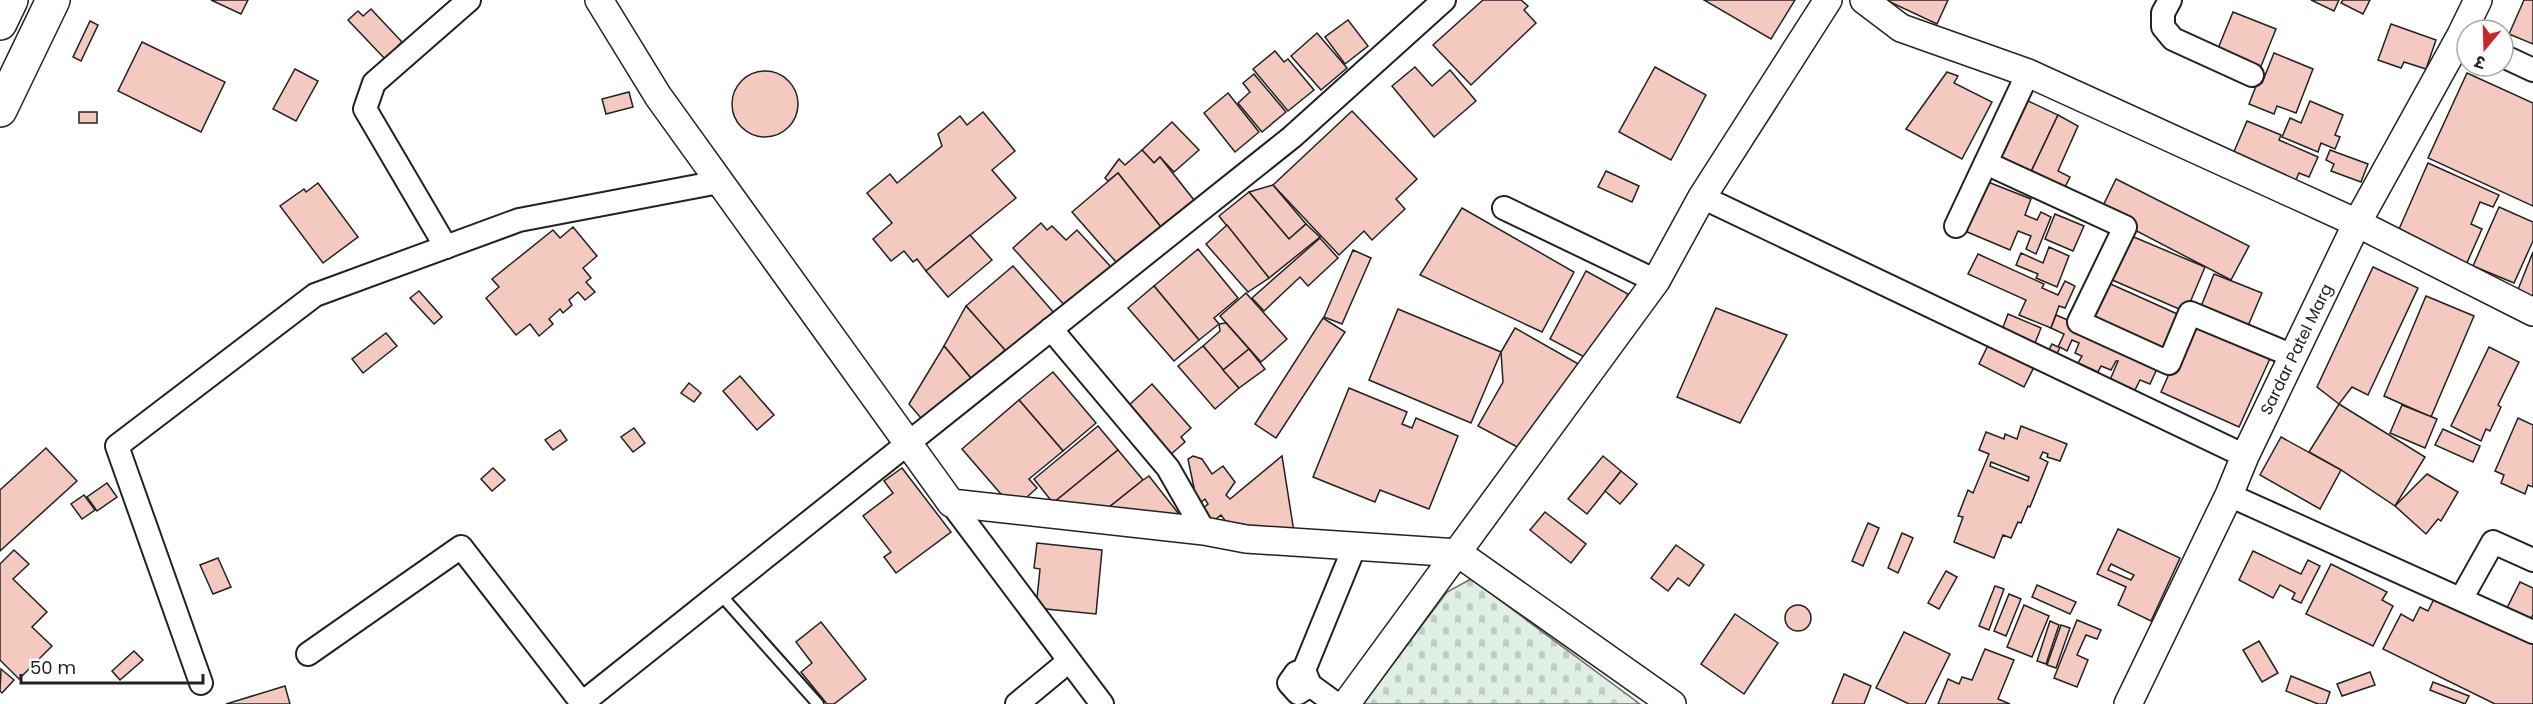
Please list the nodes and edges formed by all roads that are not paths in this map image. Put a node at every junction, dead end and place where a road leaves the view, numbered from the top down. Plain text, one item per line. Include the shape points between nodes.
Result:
1 (11, 0) edge
2 (53, 0) edge
3 (469, 0) edge
4 (599, 0) edge
5 (1444, 0) edge
6 (1828, 0) edge
7 (1864, 0) edge
8 (2170, 0) edge
9 (2478, 0) edge
10 (2471, 18) edge
11 (0, 23) edge
12 (2455, 53) edge
13 (2515, 62) edge
14 (2533, 70) edge
15 (2028, 73) junction
16 (2252, 75) dead end
17 (0, 110) edge
18 (1986, 163) junction
19 (719, 182) junction
20 (1702, 197) junction
21 (1504, 208) dead end
22 (2357, 223) junction
23 (1956, 226) dead end
24 (446, 247) junction
25 (1656, 281) junction
26 (2533, 312) edge
27 (1051, 329) junction
28 (2293, 356) junction
29 (907, 444) junction
30 (2245, 456) junction
31 (2229, 495) junction
32 (951, 503) junction
33 (1204, 531) junction
34 (1354, 548) junction
35 (1458, 553) junction
36 (2533, 560) edge
37 (720, 594) junction
38 (2461, 599) junction
39 (2533, 632) edge
40 (308, 654) dead end
41 (1069, 661) junction
42 (201, 683) dead end
43 (1301, 688) edge
44 (582, 704) edge
45 (818, 704) edge
46 (1017, 704) edge
47 (1102, 704) edge
48 (1336, 704) edge
49 (1347, 704) edge
50 (1672, 704) edge
51 (2128, 704) edge

1 - 11 main road
2 - 17 main road
3 - 24 street via 374,83 365,109
4 - 19 street via 658,96
5 - 27 street via 1292,137
6 - 20 street
7 - 15 street via 1901,28
8 - 16 street via 2163,14 2163,27 2173,39
9 - 10 street, Sardar Patel Marg
12 - 22 street, Sardar Patel Marg
13 - 14 street
15 - 18 street
15 - 22 street
18 - 23 street
18 - 28 street via 2125,227 2079,322 2169,363 2190,313
19 - 24 street via 519,220
19 - 29 street
20 - 25 street
20 - 30 street
21 - 25 street
22 - 26 street
22 - 28 street, Sardar Patel Marg
24 - 42 street via 315,295 117,446
25 - 35 street
27 - 29 street
27 - 33 street via 1168,468
28 - 30 street, Sardar Patel Marg
29 - 32 street
29 - 37 street
30 - 31 street, Sardar Patel Marg
31 - 38 street
31 - 51 street, Sardar Patel Marg
32 - 33 street
32 - 41 street
33 - 34 street via 1246,539
34 - 35 street
34 - 43 street
35 - 49 street
35 - 50 street
36 - 38 street via 2493,542
37 - 44 street
37 - 45 lane
38 - 39 street
40 - 44 street via 461,548
41 - 46 street
41 - 47 street
43 - 48 street

